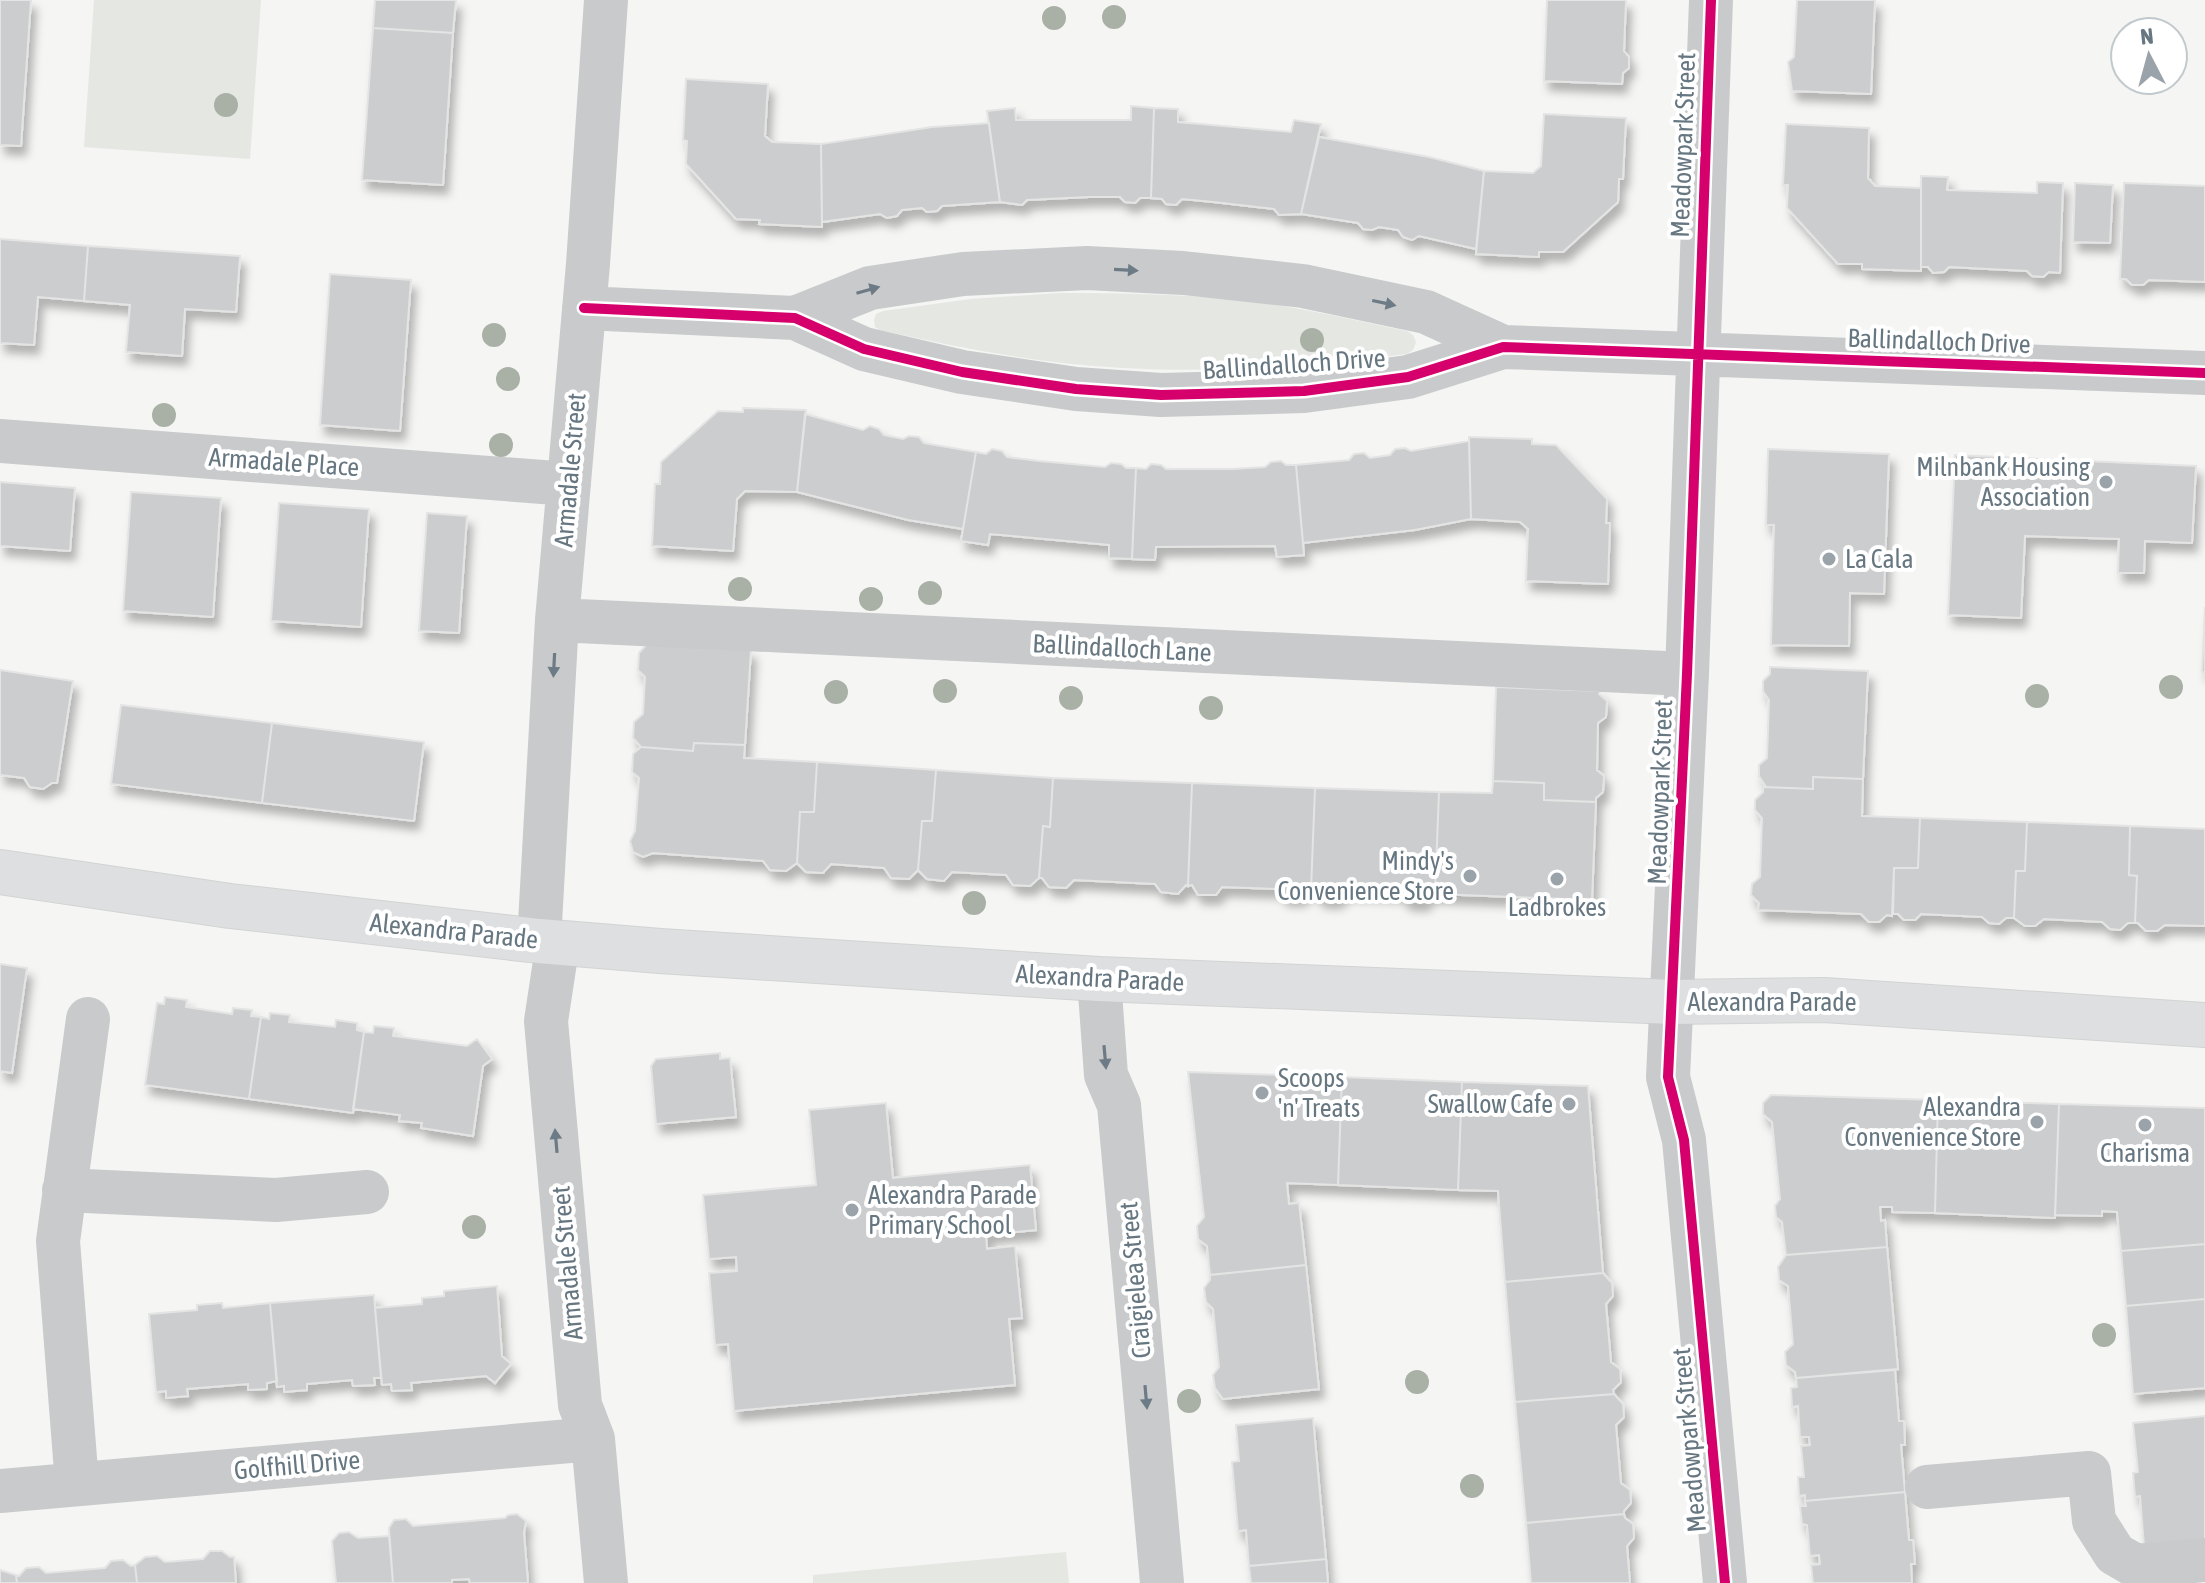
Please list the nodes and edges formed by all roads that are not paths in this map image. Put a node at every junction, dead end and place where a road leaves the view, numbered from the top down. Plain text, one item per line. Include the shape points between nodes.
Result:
1 (606, 0) edge
2 (1711, 0) edge
3 (584, 308) junction
4 (795, 318) junction
5 (1503, 347) junction
6 (1697, 354) junction
7 (2205, 373) edge
8 (0, 441) edge
9 (569, 484) junction
10 (557, 620) junction
11 (1687, 674) junction
12 (0, 872) edge
13 (548, 941) junction
14 (1099, 979) junction
15 (1673, 1002) junction
16 (88, 1019) dead end
17 (2205, 1025) edge
18 (64, 1190) junction
19 (367, 1192) dead end
20 (593, 1439) junction
21 (77, 1484) junction
22 (1927, 1487) dead end
23 (0, 1491) edge
24 (2205, 1560) edge
25 (606, 1583) edge
26 (1162, 1583) edge
27 (1725, 1583) edge

1 - 3 street, Armadale Street
2 - 6 street, Meadowpark Street
3 - 4 street, Ballindalloch Drive
3 - 9 street, Armadale Street
4 - 5 street, Ballindalloch Drive via 864,349 962,372 1161,395 1304,391 1408,377
4 -> 5 street, Ballindalloch Drive via 870,288 963,274 1087,268 1303,286 1426,312
5 - 6 street, Ballindalloch Drive
6 - 7 street, Ballindalloch Drive
6 - 11 street, Meadowpark Street
8 - 9 street, Armadale Place
9 - 10 street, Armadale Street
10 - 11 street, Ballindalloch Lane
10 -> 13 street, Armadale Street
11 - 15 street, Meadowpark Street
12 - 13 main road, Alexandra Parade via 230,906
13 - 14 main road, Alexandra Parade
20 -> 13 street, Armadale Street via 580,1405 546,1021
14 - 15 main road, Alexandra Parade
14 -> 26 street, Craigielea Street via 1106,1075 1119,1105
15 - 17 main road, Alexandra Parade via 1824,1000
15 - 27 street, Meadowpark Street via 1668,1077 1684,1140
16 - 18 street
18 - 19 street via 276,1200
18 - 21 street via 58,1241
20 - 21 street, Golfhill Drive
20 - 25 street, Armadale Street
21 - 23 street, Golfhill Drive
22 - 24 street via 2089,1473 2094,1521 2115,1554 2136,1566

